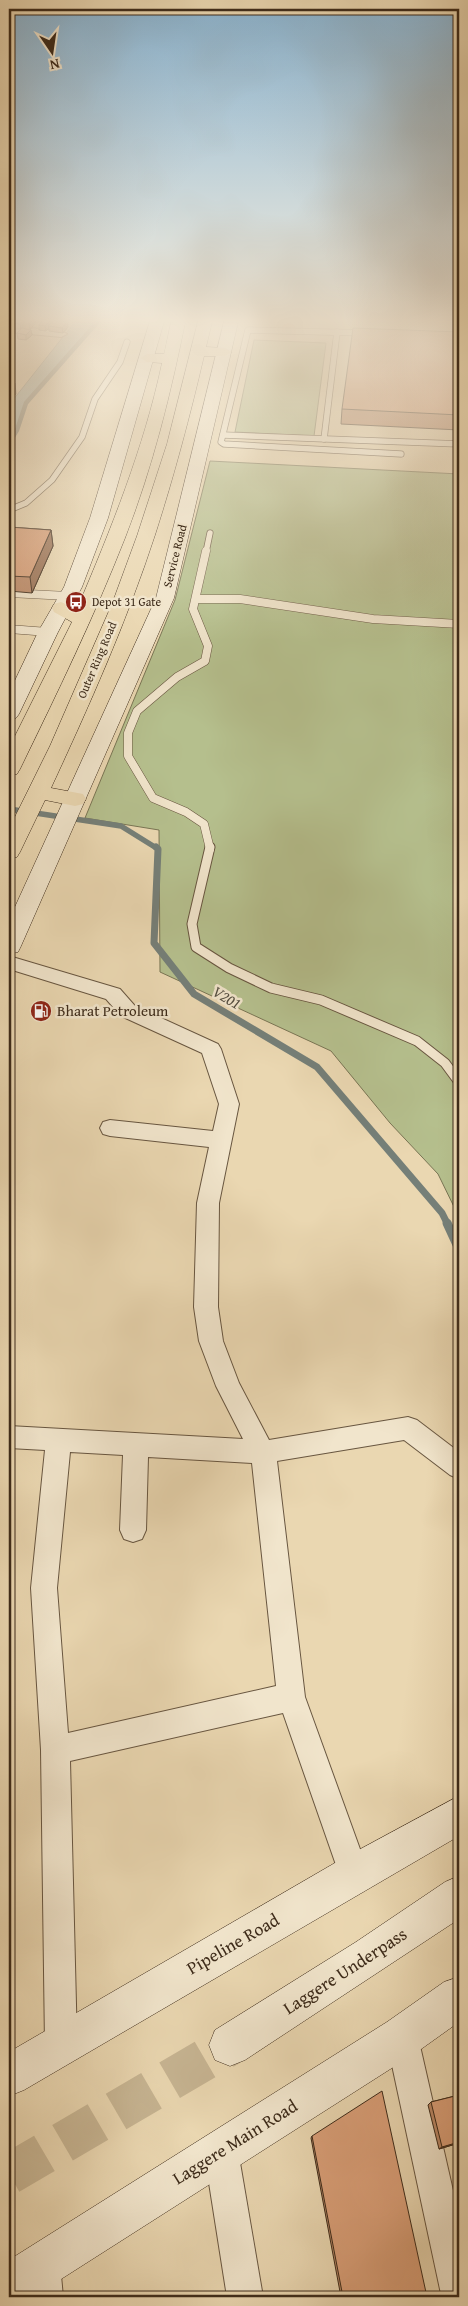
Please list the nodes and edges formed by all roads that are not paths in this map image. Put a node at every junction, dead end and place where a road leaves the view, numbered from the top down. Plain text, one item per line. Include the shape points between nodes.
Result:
1 (86, 426) edge
2 (126, 426) edge
3 (153, 426) edge
4 (179, 426) edge
5 (212, 426) edge
6 (223, 426) edge
7 (326, 426) edge
8 (222, 435) junction
9 (324, 439) junction
10 (459, 444) edge
11 (401, 454) dead end
12 (9, 510) edge
13 (210, 533) dead end
14 (9, 593) edge
15 (196, 599) junction
16 (64, 602) junction
17 (82, 620) junction
18 (459, 624) edge
19 (9, 629) edge
20 (48, 632) junction
21 (9, 714) edge
22 (9, 769) edge
23 (31, 806) junction
24 (69, 812) junction
25 (9, 852) edge
26 (9, 946) edge
27 (9, 962) edge
28 (459, 1082) edge
29 (110, 1128) dead end
30 (221, 1140) junction
31 (9, 1436) edge
32 (59, 1440) junction
33 (136, 1443) junction
34 (262, 1452) junction
35 (459, 1467) edge
36 (133, 1530) dead end
37 (291, 1697) junction
38 (55, 1750) junction
39 (459, 1815) edge
40 (354, 1874) junction
41 (459, 1896) edge
42 (459, 1997) edge
43 (402, 2037) junction
44 (60, 2045) junction
45 (230, 2045) tunnel mouth
46 (9, 2075) edge
47 (221, 2151) junction
48 (32, 2283) edge
49 (459, 2294) edge
50 (245, 2297) edge

1 - 12 lane via 82,437 52,480 26,503
2 - 16 street via 98,518 73,587
3 - 17 highway via 117,536
4 - 23 highway, Outer Ring Road via 146,536 117,613
5 - 24 street, Service Road via 165,598
6 - 8 lane
7 - 9 lane
8 - 9 lane
8 - 11 lane via 224,444
9 - 10 lane
13 - 15 lane
14 - 16 lane
15 - 18 lane via 240,599 373,618
15 - 28 lane via 193,609 208,646 205,661 177,677 137,712 128,733 128,756 154,798 204,824 210,849 192,924 196,947 229,968 271,988 321,1000 416,1041 445,1063
16 - 17 highway
16 - 20 street
17 - 22 highway
19 - 20 lane
20 - 21 street
23 - 24 highway
23 - 25 highway, Outer Ring Road
24 - 26 street, Service Road
27 - 30 street via 113,994 128,1011 211,1049 229,1104
29 - 30 street
30 - 34 street via 208,1203 206,1307 211,1341 228,1386
31 - 32 street
32 - 33 street
32 - 38 street via 44,1588
33 - 34 street
33 - 36 street
34 - 35 street via 408,1428
34 - 37 street
37 - 38 street
37 - 40 street
38 - 44 street
39 - 40 street, Pipeline Road
40 - 44 street, Pipeline Road
41 - 45 street, Laggere Underpass
42 - 43 street, Laggere Main Road
43 - 47 street, Laggere Main Road
43 - 49 street
44 - 46 street, Pipeline Road
47 - 48 street, Laggere Main Road
47 - 50 street

